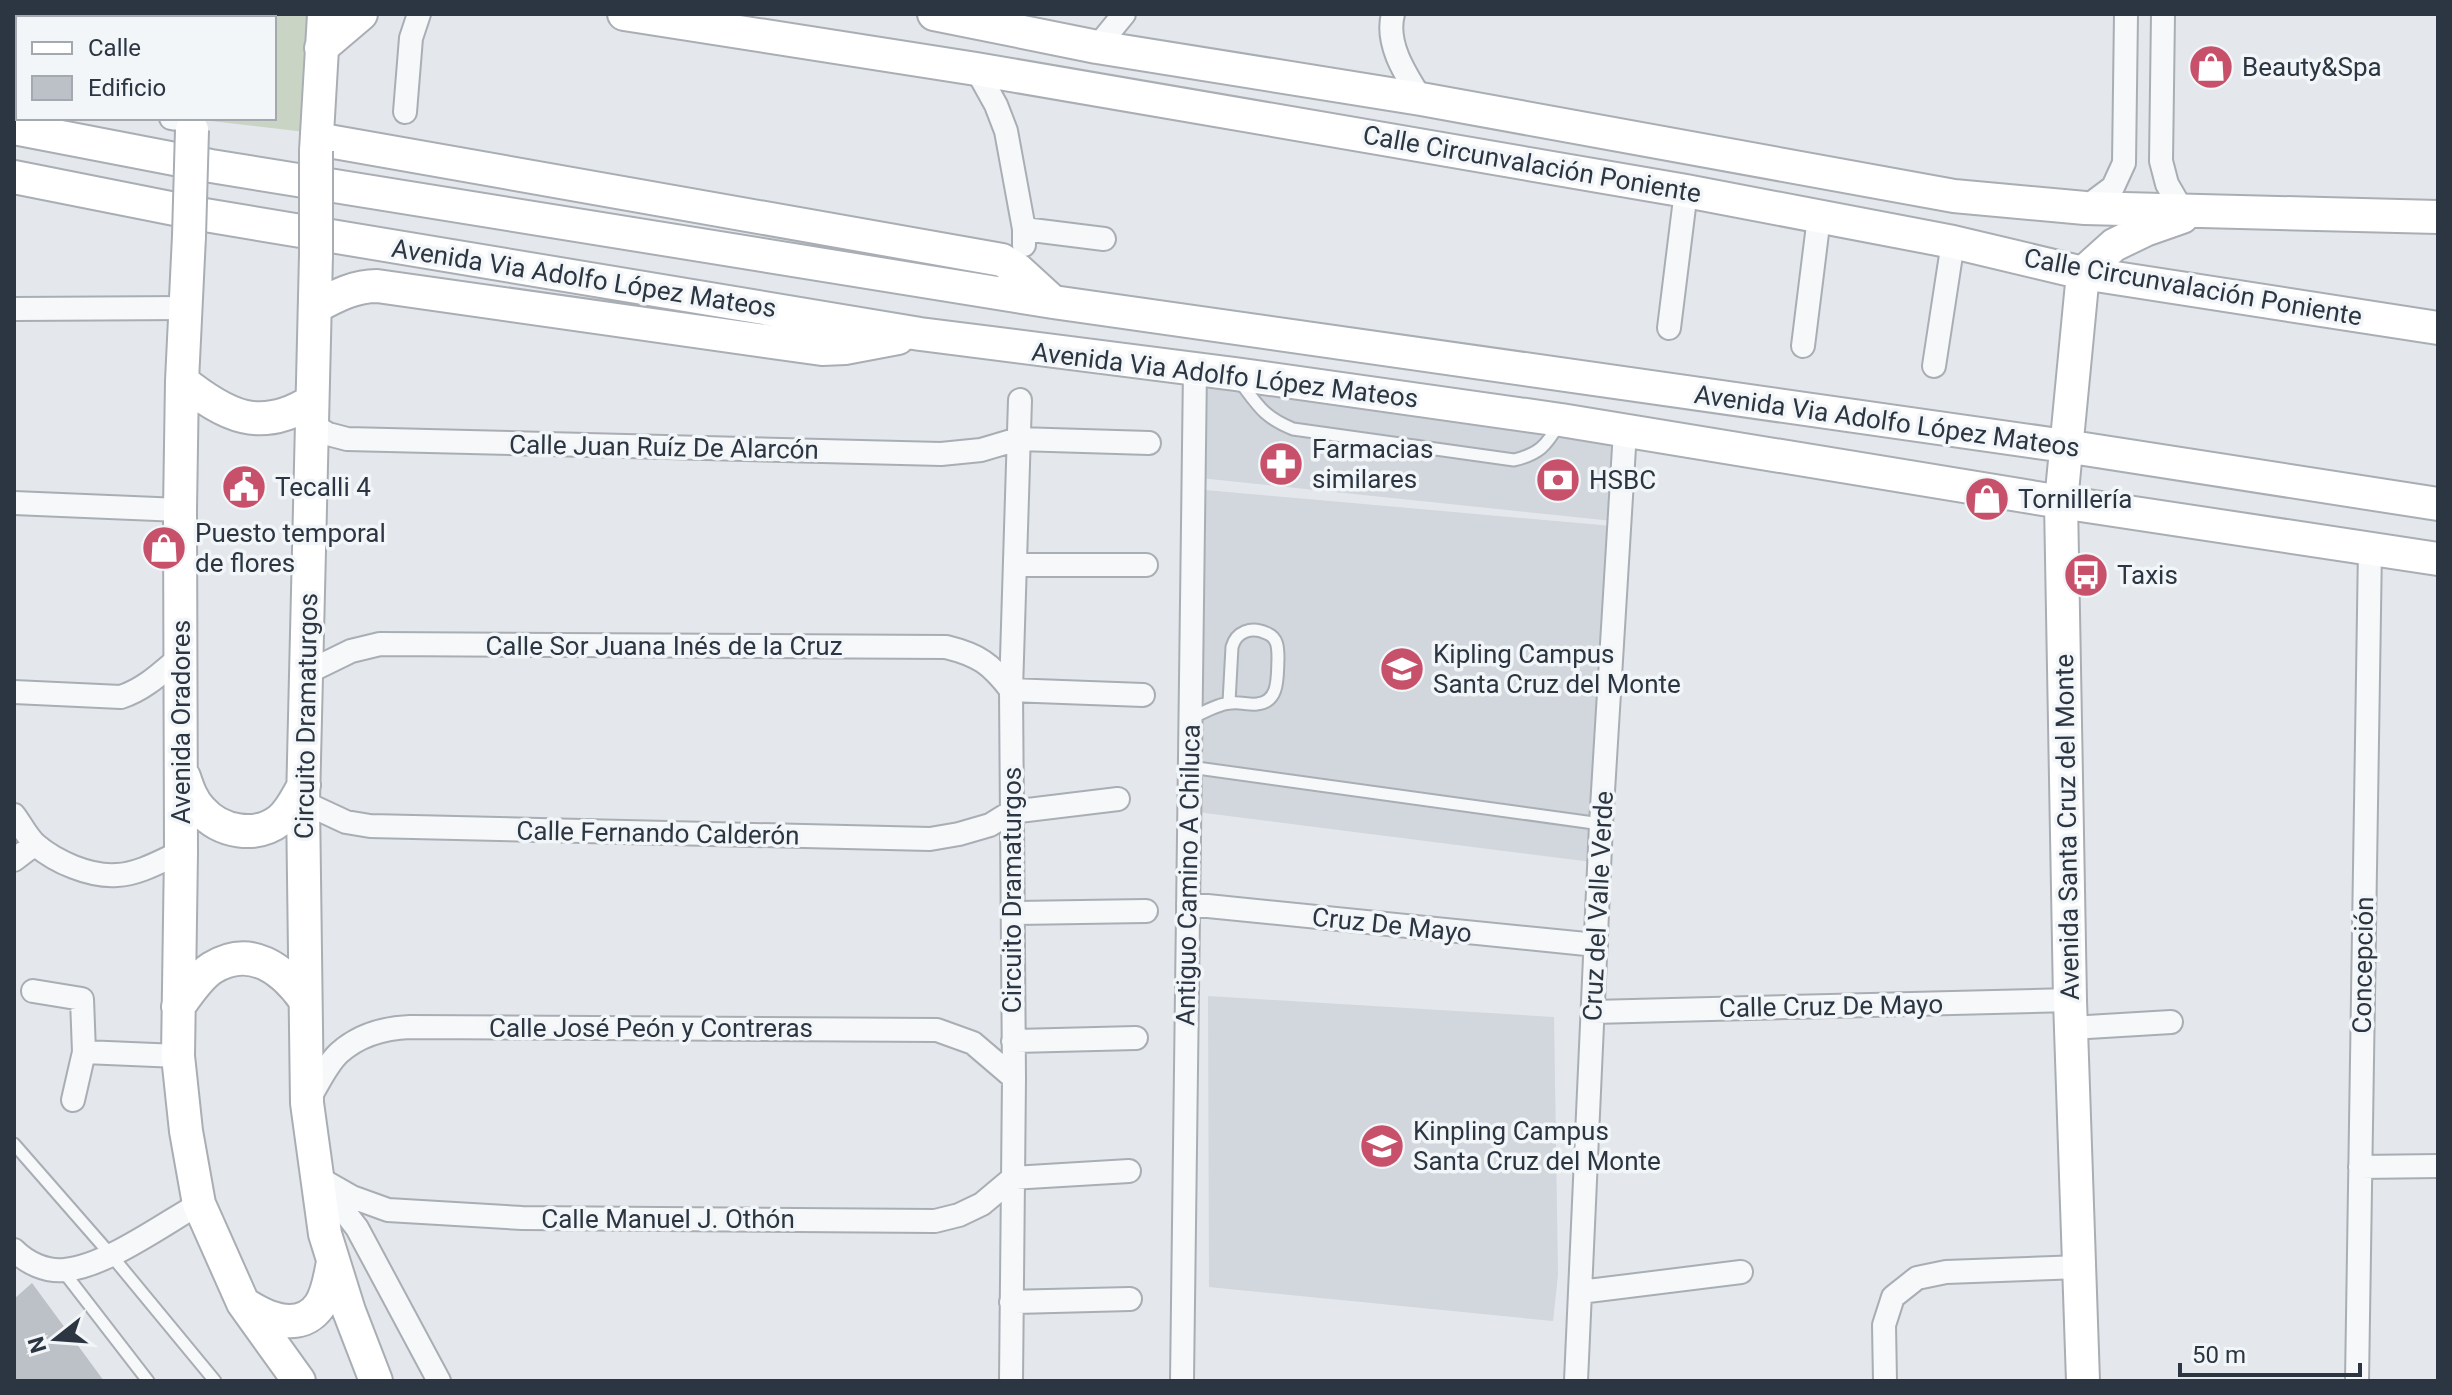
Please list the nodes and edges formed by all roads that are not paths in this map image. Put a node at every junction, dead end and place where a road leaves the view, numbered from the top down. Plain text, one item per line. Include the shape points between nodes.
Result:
1 (324, 14) edge
2 (361, 14) edge
3 (419, 14) edge
4 (624, 14) edge
5 (934, 14) edge
6 (1124, 14) edge
7 (1393, 14) edge
8 (2126, 14) edge
9 (2163, 14) edge
10 (1097, 47) junction
11 (321, 48) junction
12 (976, 69) junction
13 (1421, 99) junction
14 (405, 112) dead end
15 (187, 122) edge
16 (14, 128) edge
17 (316, 145) junction
18 (14, 177) edge
19 (1686, 191) junction
20 (2085, 208) junction
21 (2192, 210) junction
22 (1819, 217) junction
23 (2438, 217) edge
24 (1104, 239) dead end
25 (1953, 242) junction
26 (2083, 273) junction
27 (1053, 302) junction
28 (315, 307) junction
29 (185, 308) junction
30 (14, 309) edge
31 (1669, 328) dead end
32 (2438, 328) edge
33 (920, 334) junction
34 (1803, 346) dead end
35 (1934, 366) dead end
36 (1195, 369) junction
37 (1235, 374) junction
38 (182, 381) junction
39 (1020, 400) dead end
40 (312, 413) junction
41 (1561, 420) junction
42 (1625, 431) junction
43 (1018, 439) junction
44 (1149, 443) dead end
45 (2065, 446) junction
46 (2061, 502) junction
47 (14, 503) edge
48 (2438, 504) edge
49 (180, 510) junction
50 (2370, 548) junction
51 (2438, 559) edge
52 (1016, 565) junction
53 (1146, 565) dead end
54 (180, 657) junction
55 (306, 673) junction
56 (1011, 690) junction
57 (14, 692) edge
58 (1143, 695) dead end
59 (1229, 702) junction
60 (1191, 718) junction
61 (1190, 767) junction
62 (181, 771) junction
63 (304, 794) junction
64 (1118, 799) dead end
65 (1011, 812) junction
66 (14, 815) edge
67 (1601, 824) junction
68 (35, 844) junction
69 (181, 852) junction
70 (14, 860) edge
71 (1188, 904) junction
72 (1146, 911) dead end
73 (1012, 913) junction
74 (1596, 945) junction
75 (33, 991) dead end
76 (305, 1000) junction
77 (178, 1007) junction
78 (1593, 1012) junction
79 (2071, 1014) junction
80 (2171, 1022) dead end
81 (1136, 1038) dead end
82 (1013, 1041) junction
83 (84, 1052) junction
84 (178, 1056) junction
85 (1014, 1078) junction
86 (73, 1100) dead end
87 (307, 1103) junction
88 (14, 1144) edge
89 (2438, 1166) edge
90 (2360, 1167) junction
91 (1129, 1171) dead end
92 (317, 1177) junction
93 (1013, 1178) junction
94 (199, 1204) junction
95 (14, 1250) edge
96 (111, 1255) junction
97 (333, 1262) junction
98 (2081, 1267) junction
99 (63, 1271) junction
100 (1741, 1272) dead end
101 (1580, 1292) junction
102 (1130, 1299) dead end
103 (1011, 1302) junction
104 (243, 1303) junction
105 (148, 1381) edge
106 (215, 1381) edge
107 (299, 1381) edge
108 (376, 1381) edge
109 (439, 1381) edge
110 (1011, 1381) edge
111 (1182, 1381) edge
112 (1576, 1381) edge
113 (1885, 1381) edge
114 (2083, 1381) edge
115 (2357, 1381) edge

1 - 11 main road, Circuito Dramaturgos
2 - 11 main road
3 - 14 street via 411,38
4 - 12 main road, Calle Circunvalación Poniente
5 - 10 main road, Calle Circunvalación Poniente
6 - 10 street
7 - 13 street via 1398,62
8 - 20 street via 2124,163 2113,187
9 - 21 street via 2161,161 2167,184
10 - 13 main road, Calle Circunvalación Poniente
11 - 17 main road, Circuito Dramaturgos
12 - 19 main road, Calle Circunvalación Poniente
12 - 24 street via 1006,131 1024,237
13 - 20 main road, Calle Circunvalación Poniente via 1954,196
15 - 29 main road, Avenida Oradores, bridge
16 - 27 main road, Avenida Via Adolfo López Mateos via 211,166
17 - 27 main road via 1002,260
17 - 28 main road, Circuito Dramaturgos, bridge
18 - 33 main road, Avenida Via Adolfo López Mateos via 205,215
19 - 22 main road, Calle Circunvalación Poniente
19 - 31 street
20 - 21 main road, Calle Circunvalación Poniente
21 - 23 main road, Calle Circunvalación Poniente
21 - 26 main road via 2114,245
22 - 25 main road, Calle Circunvalación Poniente
22 - 34 street
25 - 26 main road, Calle Circunvalación Poniente
25 - 35 street
26 - 32 main road, Calle Circunvalación Poniente
26 - 45 main road, Avenida Santa Cruz del Monte
27 - 45 main road, Avenida Via Adolfo López Mateos
28 - 33 main road via 347,291 377,286 822,349
28 - 40 main road, Circuito Dramaturgos
29 - 30 street
29 - 38 main road, Avenida Oradores
33 - 36 main road, Avenida Via Adolfo López Mateos
36 - 37 main road, Avenida Via Adolfo López Mateos
36 - 60 street, Antiguo Camino A Chiluca
37 - 41 main road, Avenida Via Adolfo López Mateos
37 - 41 lane via 1273,421 1293,429 1514,460 1532,456 1547,444
38 - 40 main road via 241,417
38 - 49 main road, Avenida Oradores
39 - 43 street, Circuito Dramaturgos
40 - 43 street, Calle Juan Ruíz De Alarcón via 328,434 347,439 941,454
40 - 55 main road, Circuito Dramaturgos
41 - 42 main road, Avenida Via Adolfo López Mateos
42 - 46 main road, Avenida Via Adolfo López Mateos
42 - 67 street, Cruz del Valle Verde
43 - 44 street, Calle Juan Ruíz De Alarcón
43 - 52 street, Circuito Dramaturgos
45 - 46 main road, Avenida Santa Cruz del Monte
45 - 48 main road, Avenida Via Adolfo López Mateos
46 - 50 main road, Avenida Via Adolfo López Mateos
46 - 79 main road, Avenida Santa Cruz del Monte
47 - 49 street
49 - 54 main road, Avenida Oradores
50 - 51 main road, Avenida Via Adolfo López Mateos
50 - 90 street, Concepción
52 - 53 street
52 - 56 street, Circuito Dramaturgos
54 - 57 street via 149,684 121,697
54 - 62 main road, Avenida Oradores
55 - 56 street, Calle Sor Juana Inés de la Cruz via 351,651 380,644 946,647 993,667
55 - 63 main road, Circuito Dramaturgos
56 - 58 street
56 - 65 street, Circuito Dramaturgos
59 - 59 lane via 1234,638 1250,630 1270,634 1278,650 1273,696 1257,704
59 - 60 lane
60 - 61 street, Antiguo Camino A Chiluca
61 - 67 lane
61 - 71 street, Antiguo Camino A Chiluca
62 - 63 main road via 201,810 212,820 245,831 261,831 279,821
62 - 69 main road, Avenida Oradores
63 - 65 street, Calle Fernando Calderón via 346,822 370,826 930,839 990,825
63 - 76 main road, Circuito Dramaturgos
64 - 65 street, Calle Fernando Calderón
65 - 73 street, Circuito Dramaturgos
66 - 68 street
67 - 74 street, Cruz del Valle Verde
68 - 69 street via 87,872 116,875
68 - 70 street
69 - 77 main road, Avenida Oradores
71 - 74 street, Cruz De Mayo
71 - 111 street, Antiguo Camino A Chiluca
72 - 73 street
73 - 82 street, Circuito Dramaturgos
74 - 78 street, Cruz del Valle Verde
75 - 83 street via 82,999
76 - 77 main road via 278,969 243,959 212,968
76 - 87 main road, Circuito Dramaturgos
77 - 84 main road, Avenida Oradores
78 - 79 street, Calle Cruz De Mayo
78 - 101 street, Cruz del Valle Verde
79 - 80 street, Calle Cruz De Mayo
79 - 98 main road, Avenida Santa Cruz del Monte
81 - 82 street
82 - 85 street, Circuito Dramaturgos
83 - 84 street
83 - 86 street
84 - 94 main road, Avenida Oradores
85 - 87 street, Calle José Peón y Contreras via 973,1043 937,1030 410,1027 385,1028 337,1054
85 - 93 street, Circuito Dramaturgos
87 - 92 main road, Circuito Dramaturgos
88 - 96 lane
89 - 90 street
90 - 115 street, Concepción
91 - 93 street
92 - 93 street, Calle Manuel J. Othón via 388,1210 522,1218 919,1221 959,1215
92 - 97 main road, Circuito Dramaturgos
92 - 109 street via 357,1228
93 - 103 street, Circuito Dramaturgos
94 - 96 street
94 - 104 main road, Avenida Oradores
95 - 99 street via 36,1266
96 - 99 street
96 - 106 lane
97 - 104 main road via 321,1304 304,1318 278,1321
97 - 108 main road, Circuito Dramaturgos
98 - 113 street via 1946,1272 1917,1278 1893,1297 1884,1325
98 - 114 main road, Avenida Santa Cruz del Monte
99 - 105 lane
100 - 101 street
101 - 112 street, Cruz del Valle Verde
102 - 103 street
103 - 110 street, Circuito Dramaturgos
104 - 107 main road, Avenida Oradores

